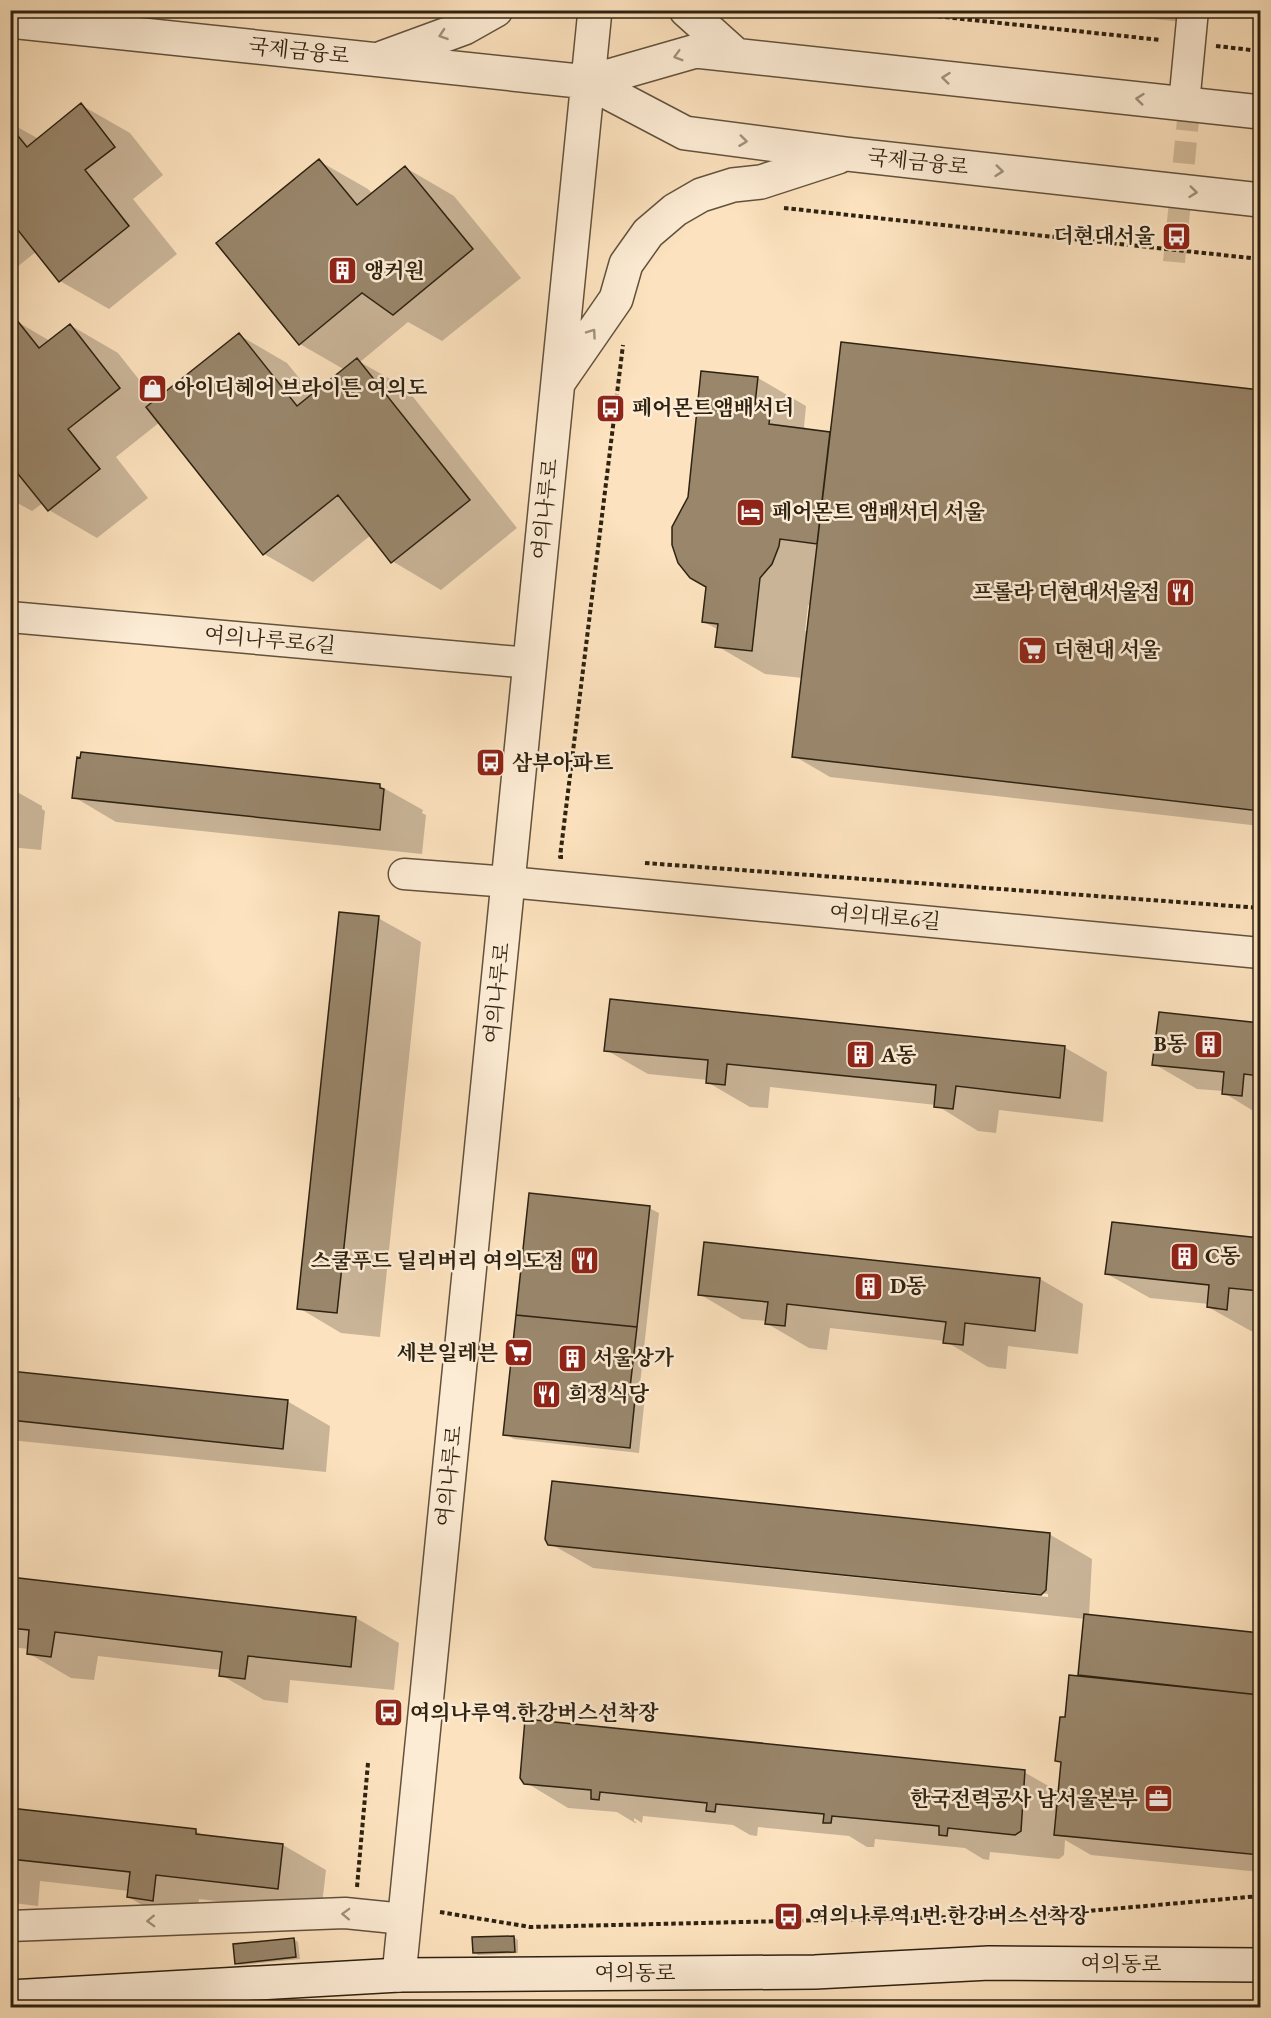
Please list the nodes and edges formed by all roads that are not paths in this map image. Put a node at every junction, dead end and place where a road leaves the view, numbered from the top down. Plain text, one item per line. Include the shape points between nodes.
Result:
1 (496, 10) edge
2 (595, 10) edge
3 (686, 10) edge
4 (1194, 10) edge
5 (10, 21) edge
6 (736, 56) junction
7 (378, 60) junction
8 (588, 82) junction
9 (1184, 104) junction
10 (1260, 112) edge
11 (846, 154) junction
12 (1260, 200) edge
13 (559, 381) junction
14 (10, 617) edge
15 (530, 663) junction
16 (404, 874) dead end
17 (509, 882) junction
18 (1260, 953) edge
19 (404, 1919) junction
20 (10, 1926) edge
21 (1260, 1965) edge
22 (399, 1975) junction
23 (10, 1997) edge

1 -> 7 street via 464,28
2 - 8 street, 여의나루로
3 - 6 street
4 - 9 street
5 - 7 street, 국제금융로
6 -> 8 street, 국제금융로 via 696,51
9 -> 6 street, 국제금융로
7 - 8 street, 국제금융로
8 -> 11 street, 국제금융로 via 685,134
8 - 13 street, 여의나루로
9 - 10 street, 국제금융로
11 -> 12 street, 국제금융로
13 -> 11 street via 616,299 626,264 648,233 675,210 702,195 733,185 761,182
13 - 15 street, 여의나루로
14 - 15 street, 여의나루로6길
15 - 17 street, 여의나루로
16 - 17 street, 여의대로6길
17 - 18 street, 여의대로6길
17 - 19 street, 여의나루로
19 -> 20 street via 336,1913
19 - 22 street, 여의나루로
21 - 22 street, 여의동로 via 989,1964 815,1972
22 - 23 street, 여의동로

